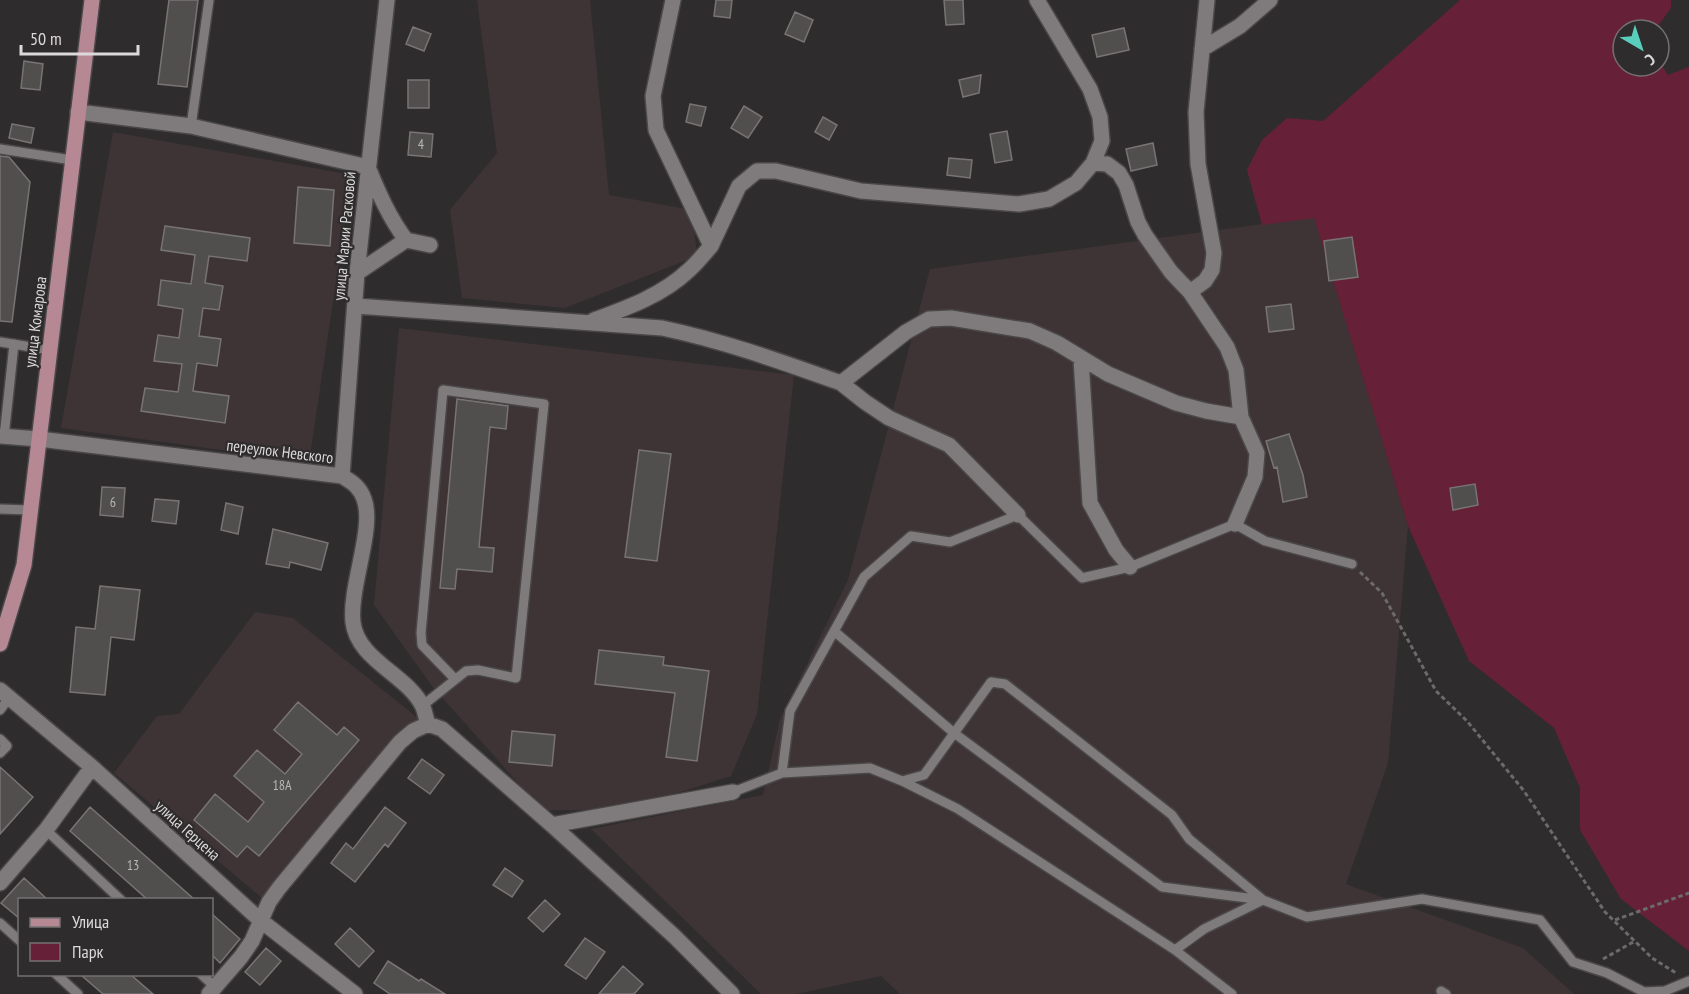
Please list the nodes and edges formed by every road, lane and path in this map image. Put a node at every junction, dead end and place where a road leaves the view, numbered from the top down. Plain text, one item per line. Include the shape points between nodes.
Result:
1 (93, 0) edge
2 (209, 0) edge
3 (387, 0) edge
4 (673, 0) edge
5 (1037, 0) edge
6 (1207, 0) edge
7 (1270, 0) edge
8 (1202, 49) junction
9 (78, 112) junction
10 (191, 126) junction
11 (0, 149) edge
12 (72, 160) junction
13 (1093, 163) junction
14 (368, 167) junction
15 (406, 240) junction
16 (430, 245) dead end
17 (711, 246) junction
18 (357, 273) junction
19 (1190, 292) junction
20 (356, 306) junction
21 (587, 323) junction
22 (0, 342) edge
23 (14, 344) junction
24 (50, 351) junction
25 (1081, 359) junction
26 (842, 383) junction
27 (1241, 417) junction
28 (2, 436) edge
29 (39, 439) junction
30 (342, 476) junction
31 (0, 509) edge
32 (31, 510) junction
33 (1018, 514) junction
34 (1235, 524) junction
35 (1352, 564) joint
36 (1130, 567) junction
37 (834, 631) junction
38 (0, 644) edge
39 (454, 678) junction
40 (3, 699) edge
41 (422, 706) junction
42 (428, 724) junction
43 (954, 733) junction
44 (0, 739) edge
45 (0, 753) edge
46 (92, 767) junction
47 (782, 773) junction
48 (902, 781) junction
49 (734, 792) joint
50 (552, 825) junction
51 (46, 830) junction
52 (0, 883) edge
53 (1689, 892) edge
54 (119, 898) edge
55 (1263, 900) junction
56 (260, 920) junction
57 (1614, 921) junction
58 (0, 923) edge
59 (18, 939) edge
60 (1635, 941) junction
61 (1175, 950) junction
62 (1589, 967) junction
63 (1680, 974) dead end
64 (57, 976) edge
65 (202, 976) edge
66 (1689, 981) edge
67 (212, 991) edge
68 (1664, 993) edge
69 (78, 994) edge
70 (355, 994) edge
71 (732, 994) edge
72 (1232, 994) edge

1 - 9 main road, улица Комарова
2 - 10 lane
3 - 14 street, улица Марии Расковой
4 - 17 street via 653,96 656,130
5 - 13 street via 1090,89 1100,117 1102,141
6 - 8 street
7 - 8 street via 1240,26
8 - 19 street via 1196,112 1198,164 1214,253 1212,270
9 - 10 street
9 - 12 main road, улица Комарова
10 - 14 street
11 - 12 lane
12 - 24 main road, улица Комарова
13 - 17 street via 1076,183 1049,199 1019,204 861,191 776,171 757,171 739,186
13 - 19 street via 1107,164 1119,172 1145,235
14 - 15 street via 392,221
14 - 18 street, улица Марии Расковой
15 - 16 street
15 - 18 street
17 - 21 street via 689,271 659,293
18 - 20 street, улица Марии Расковой
19 - 27 street via 1227,347 1236,370
20 - 21 street
20 - 30 street, улица Марии Расковой
21 - 26 street via 662,327 760,354
22 - 23 lane
23 - 24 lane
23 - 28 lane
24 - 29 main road, улица Комарова
25 - 26 street via 1030,331 951,318 929,319 906,332
25 - 27 street via 1176,403
25 - 36 street via 1090,503
26 - 33 street via 889,418 949,445
27 - 34 street via 1257,453 1255,477
28 - 29 street, переулок Невского
29 - 30 street, переулок Невского
29 - 32 main road, улица Комарова
30 - 41 street, переулок Невского via 356,484 367,518 352,610 354,626 360,642
31 - 32 lane
32 - 38 main road, улица Комарова via 24,565
33 - 36 lane via 1082,578
33 - 37 lane via 950,542 911,536 864,577
34 - 35 lane via 1265,542
34 - 36 lane
35 - 57 path via 1382,594 1436,691 1467,721 1524,791
37 - 43 lane
37 - 47 lane via 790,711
39 - 39 lane via 422,645 421,633 443,390 544,404 516,678 478,670
39 - 41 lane
40 - 46 street, улица Герцена
41 - 42 street, переулок Невского
42 - 50 street via 442,729
42 - 56 street via 400,742 279,888
43 - 48 lane via 924,775
43 - 55 lane via 1162,886
43 - 55 lane via 991,682 1005,684 1173,815 1189,839
44 - 45 lane via 7,746
46 - 51 street
46 - 56 street, улица Герцена
47 - 48 lane via 870,768
47 - 49 lane
48 - 61 lane via 958,809
49 - 50 street
50 - 71 street
51 - 52 street
51 - 54 lane
53 - 57 path
55 - 61 lane via 1204,929
55 - 62 lane via 1306,917 1422,899 1540,920 1573,962
56 - 67 street via 252,940
56 - 70 street, улица Герцена
57 - 60 path
58 - 59 lane
60 - 62 path
60 - 63 path via 1671,972
61 - 72 lane
62 - 68 lane via 1644,992
64 - 69 lane
65 - 67 lane
66 - 68 lane

